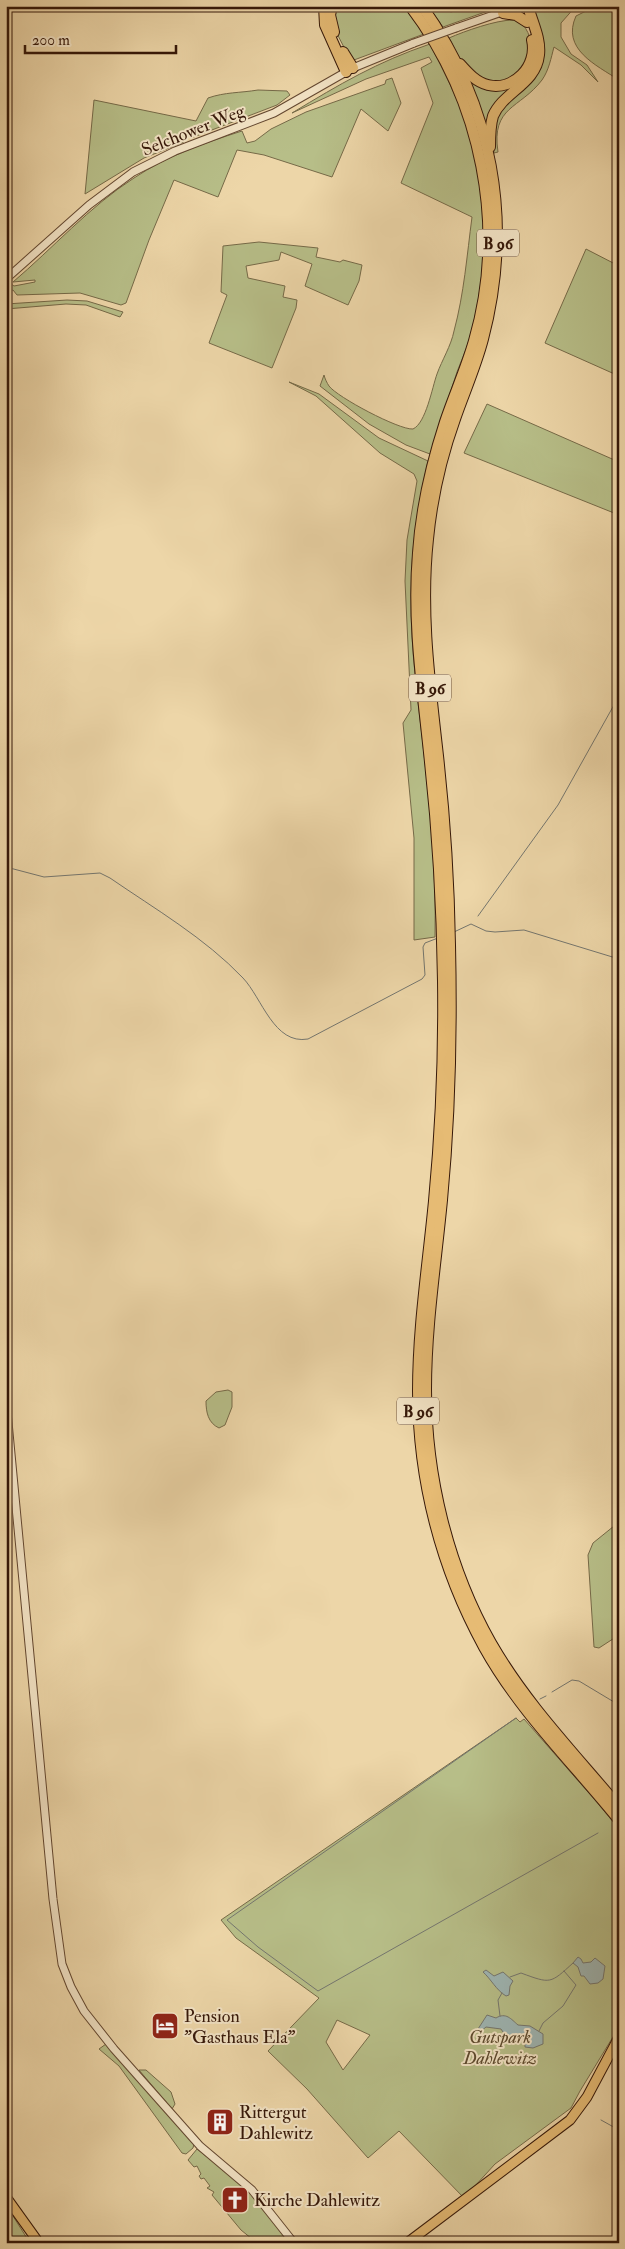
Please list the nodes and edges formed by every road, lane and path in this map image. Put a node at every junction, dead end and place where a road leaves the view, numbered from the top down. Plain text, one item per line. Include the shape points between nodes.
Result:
1 (324, 6) edge
2 (332, 6) edge
3 (410, 6) edge
4 (422, 6) edge
5 (520, 6) edge
6 (528, 6) edge
7 (503, 13) junction
8 (527, 22) junction
9 (454, 57) junction
10 (349, 70) junction
11 (490, 161) junction
12 (6, 280) edge
13 (446, 928) junction
14 (446, 944) junction
15 (6, 1401) edge
16 (619, 1807) edge
17 (619, 1820) edge
18 (619, 2036) edge
19 (6, 2197) edge
20 (39, 2243) edge
21 (294, 2243) edge
22 (407, 2243) edge

1 - 10 highway via 325,25
2 - 10 highway via 331,25
3 - 13 highway, B 96 via 447,66 465,109 482,164 488,218 482,305 430,472 418,553 417,630
4 - 9 highway, B 96
5 - 7 street, Selchower Weg
5 - 8 highway
6 - 11 highway via 538,36 539,56 526,81 494,115
7 - 8 highway via 516,15
7 - 10 street, Selchower Weg, bridge via 414,43
8 - 9 highway via 533,44 532,57 525,71 513,82 487,85 474,79
9 - 11 highway, B 96 via 471,96
10 - 12 street, Selchower Weg via 274,113 175,151 133,172 84,209
11 - 13 highway, B 96 via 498,232 491,306 438,476 429,525 424,588 429,682 445,831
13 - 14 highway, B 96
14 - 16 highway, B 96 via 451,1043 448,1116 426,1368 427,1427 435,1487 458,1570 490,1641 534,1708
14 - 17 highway, B 96 via 440,1117 418,1373 419,1428 427,1487 452,1578 491,1659 540,1730
15 - 21 street via 58,1947 66,1974 76,1999 92,2022 200,2146 252,2190
18 - 22 main road via 587,2097 570,2120
19 - 20 main road

